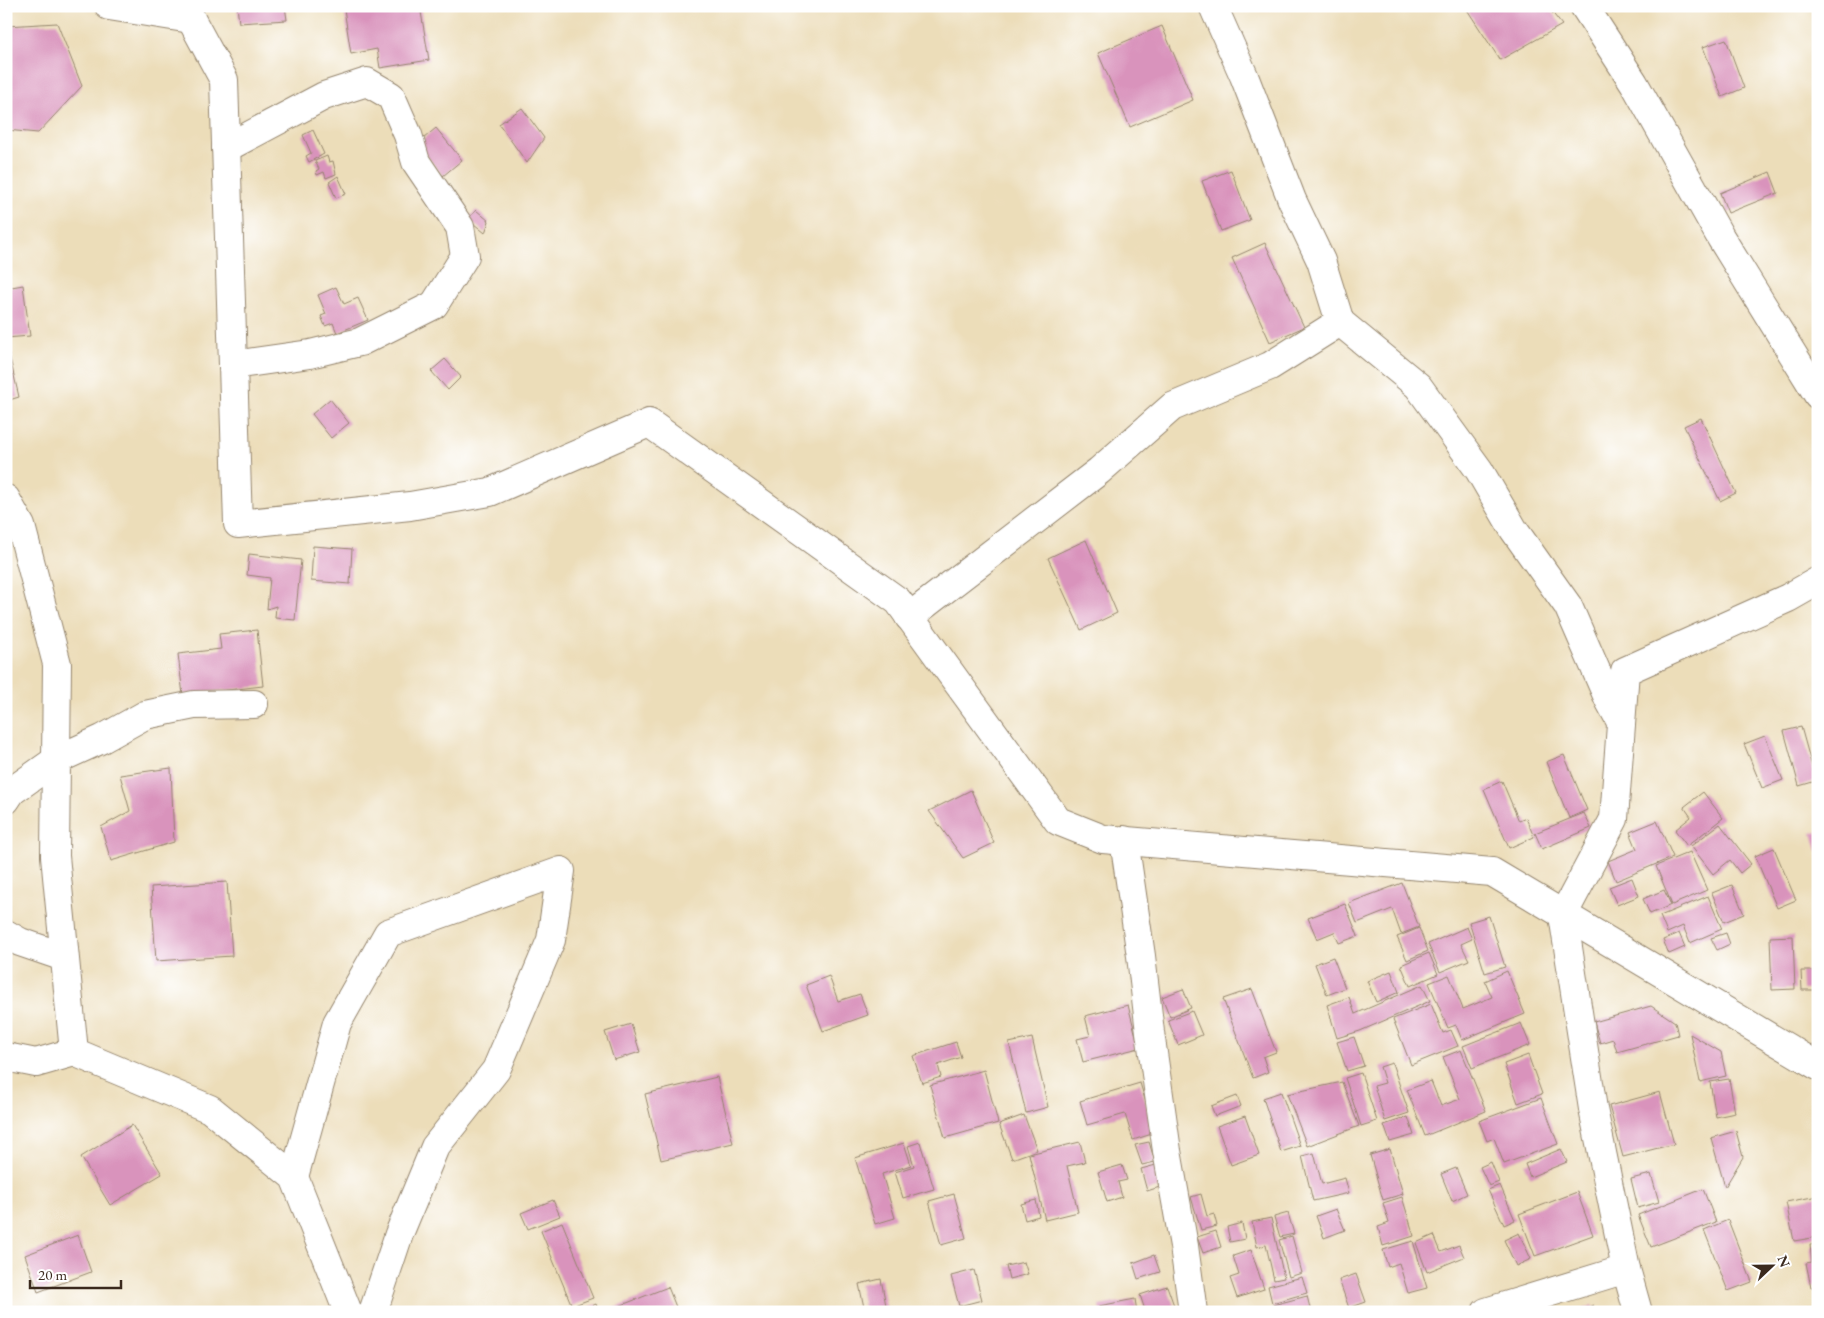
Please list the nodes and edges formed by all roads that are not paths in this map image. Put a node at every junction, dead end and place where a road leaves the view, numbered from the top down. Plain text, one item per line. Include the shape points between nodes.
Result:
1 (109, 6) edge
2 (1213, 6) edge
3 (1584, 6) edge
4 (189, 12) edge
5 (226, 148) junction
6 (1340, 322) junction
7 (233, 365) junction
8 (1818, 394) edge
9 (6, 499) edge
10 (1818, 581) edge
11 (909, 616) junction
12 (254, 704) dead end
13 (1621, 722) junction
14 (56, 760) junction
15 (6, 800) edge
16 (1124, 840) junction
17 (1563, 915) junction
18 (6, 934) edge
19 (64, 957) junction
20 (74, 1052) junction
21 (6, 1057) edge
22 (1818, 1066) edge
23 (294, 1177) junction
24 (1626, 1270) junction
25 (348, 1312) edge
26 (373, 1312) edge
27 (1193, 1312) edge
28 (1486, 1312) edge
29 (1638, 1312) edge

1 - 4 street
2 - 6 street via 1292,200 1321,261
3 - 8 street via 1634,84 1721,238
4 - 5 street via 224,80
5 - 7 street
5 - 7 street via 324,96 367,82 391,96 416,162 460,227 465,256 434,305 360,342 310,354
6 - 11 street via 1270,366 1172,407 1099,471
6 - 13 street via 1418,386 1479,470 1514,530 1568,606
7 - 11 street via 238,524 410,506 490,492 650,423 898,601
9 - 14 street via 21,526 57,664
10 - 13 street via 1788,598 1625,671
11 - 16 street via 1058,821 1103,838
12 - 14 street via 194,705 145,715
13 - 17 street via 1614,819
14 - 15 street via 12,791
14 - 19 street via 55,856
16 - 17 street via 1492,872
16 - 27 street via 1151,1042
17 - 22 street
17 - 24 street via 1594,1109
18 - 19 street
19 - 20 street
20 - 21 street via 36,1063
20 - 23 street via 210,1109
23 - 25 street
23 - 26 street via 337,1022 388,933 561,871 551,940 496,1070 436,1147 399,1234
24 - 28 street
24 - 29 street

